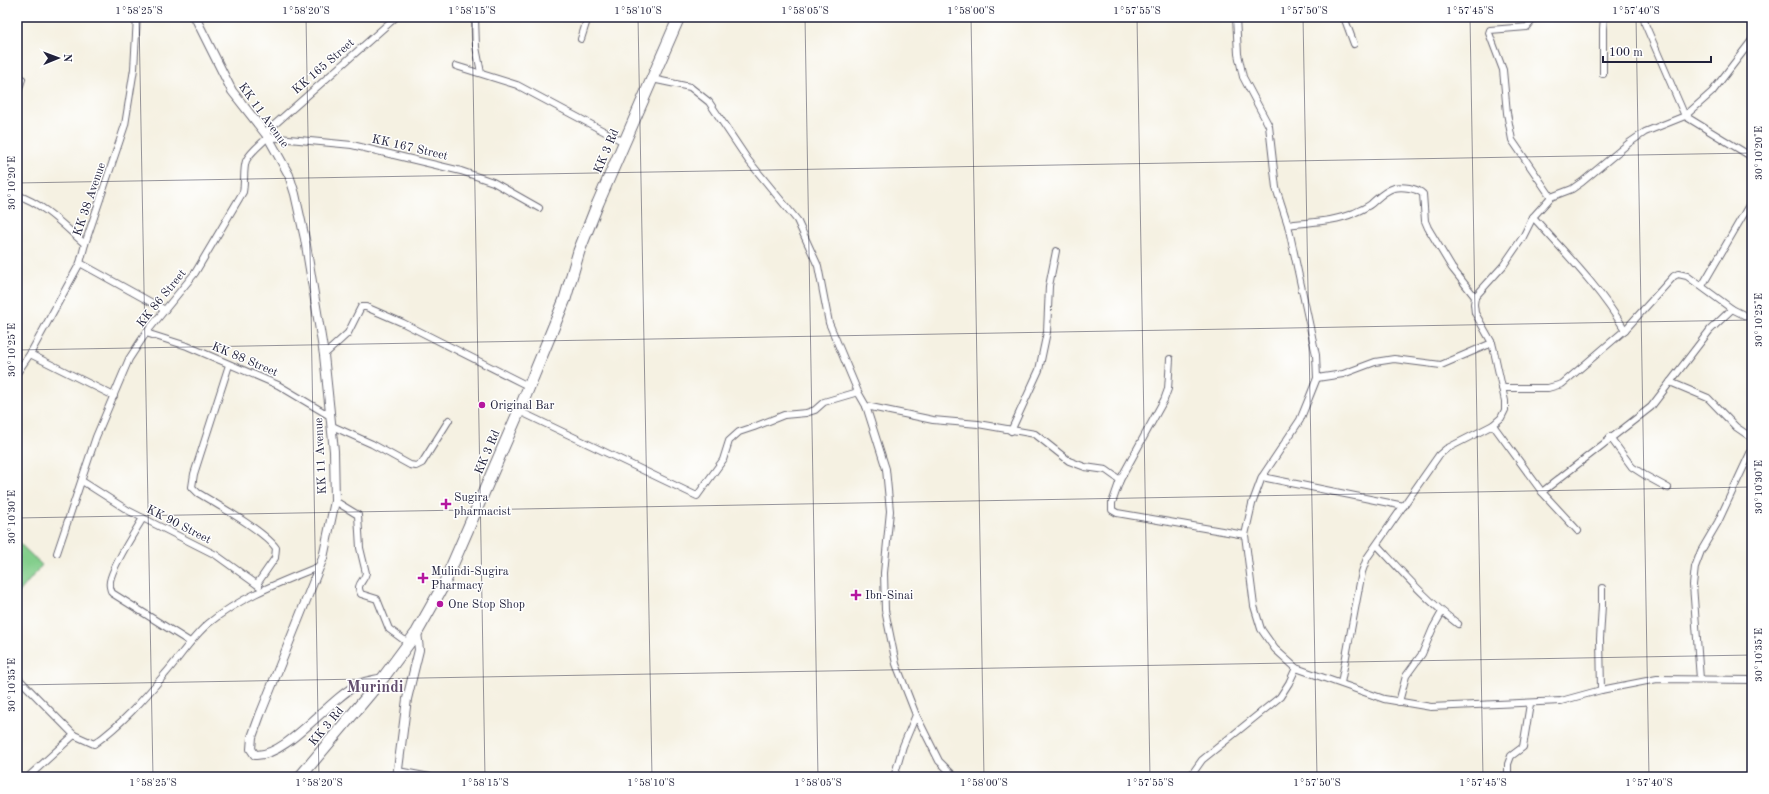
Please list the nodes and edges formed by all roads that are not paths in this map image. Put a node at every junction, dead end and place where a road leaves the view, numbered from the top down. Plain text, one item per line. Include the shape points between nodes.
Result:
1 (137, 17) edge
2 (195, 17) edge
3 (396, 17) edge
4 (475, 17) edge
5 (588, 17) edge
6 (1236, 17) edge
7 (1344, 17) edge
8 (1535, 17) edge
9 (1604, 17) edge
10 (1644, 17) edge
11 (675, 18) edge
12 (581, 39) dead end
13 (1752, 40) edge
14 (1354, 44) dead end
15 (456, 66) dead end
16 (481, 73) junction
17 (1603, 74) dead end
18 (22, 79) dead end
19 (652, 79) junction
20 (17, 95) edge
21 (1685, 116) junction
22 (266, 135) junction
23 (624, 142) junction
24 (1752, 158) edge
25 (17, 195) edge
26 (1551, 197) junction
27 (1752, 200) edge
28 (539, 208) dead end
29 (1533, 217) junction
30 (1288, 225) junction
31 (85, 244) junction
32 (1056, 251) dead end
33 (80, 263) junction
34 (1702, 286) junction
35 (1475, 297) junction
36 (1732, 309) junction
37 (165, 310) junction
38 (1752, 319) edge
39 (1626, 330) junction
40 (146, 333) junction
41 (1492, 342) junction
42 (30, 354) junction
43 (324, 355) junction
44 (1170, 359) dead end
45 (229, 365) junction
46 (17, 373) edge
47 (1317, 378) junction
48 (1670, 382) junction
49 (528, 386) junction
50 (1502, 388) junction
51 (858, 392) junction
52 (114, 396) junction
53 (866, 406) junction
54 (519, 411) junction
55 (330, 416) junction
56 (449, 420) dead end
57 (332, 426) junction
58 (1493, 426) junction
59 (1011, 431) junction
60 (1610, 437) junction
61 (1752, 438) edge
62 (1752, 450) edge
63 (1262, 477) junction
64 (1120, 480) junction
65 (82, 481) junction
66 (1668, 488) dead end
67 (1542, 492) junction
68 (335, 501) junction
69 (1404, 506) junction
70 (143, 518) junction
71 (1578, 532) dead end
72 (1245, 535) junction
73 (1377, 545) junction
74 (57, 553) dead end
75 (320, 566) junction
76 (257, 584) junction
77 (264, 588) junction
78 (1602, 588) dead end
79 (1442, 612) junction
80 (1458, 624) dead end
81 (417, 632) junction
82 (190, 642) junction
83 (408, 643) junction
84 (1296, 668) junction
85 (17, 677) edge
86 (383, 678) junction
87 (1700, 679) junction
88 (1752, 680) edge
89 (22, 683) junction
90 (1341, 683) junction
91 (17, 688) edge
92 (1601, 690) junction
93 (1399, 702) junction
94 (1530, 704) junction
95 (916, 715) junction
96 (74, 735) junction
97 (398, 774) edge
98 (28, 777) edge
99 (300, 777) edge
100 (430, 777) edge
101 (894, 777) edge
102 (955, 777) edge
103 (1190, 777) edge
104 (1508, 777) edge

1 - 31 street, KK 38 Avenue via 134,70 125,125
2 - 22 main road, KK 11 Avenue via 232,91
3 - 22 street, KK 165 Street via 318,85
4 - 16 street via 476,47
5 - 12 street
6 - 30 street via 1238,54 1243,77 1269,126 1276,188
7 - 14 street
8 - 26 street via 1527,27 1490,30 1489,33 1503,70 1512,140
9 - 17 street
10 - 21 street
11 - 19 highway, KK 3 Rd
13 - 21 street via 1712,92
15 - 16 street
16 - 23 street via 517,85
18 - 20 street
19 - 23 highway, KK 3 Rd
19 - 51 street via 690,87 709,102 748,160 797,220 818,266 829,323
21 - 24 street
21 - 26 street via 1644,132 1572,189
22 - 28 street, KK 167 Street via 352,145 461,170 503,187
22 - 37 street, KK 86 Street via 248,156 245,183 239,200 195,273
22 - 43 main road, KK 11 Avenue via 285,166 295,194
23 - 49 highway, KK 3 Rd via 579,251 565,299
25 - 31 street via 34,202
26 - 29 street
27 - 34 street
29 - 35 street via 1503,266
29 - 39 street via 1596,287
30 - 35 street via 1338,218 1353,213 1370,205 1392,189 1400,187 1420,191 1423,194 1428,228 1452,268
30 - 47 street via 1313,343
31 - 33 street, KK 38 Avenue
32 - 59 street via 1049,286 1047,332 1039,370
33 - 37 street
33 - 42 street, KK 38 Avenue
34 - 36 street
34 - 39 street via 1687,276 1674,276
35 - 41 street via 1475,313
36 - 38 street
36 - 48 street via 1710,330
37 - 40 street, KK 86 Street
39 - 50 street via 1562,384 1548,388
40 - 45 street, KK 88 Street via 188,346
40 - 52 street, KK 86 Street via 129,359
41 - 47 street via 1441,365 1394,358 1343,374
41 - 50 street
42 - 46 street, KK 38 Avenue
42 - 52 street
43 - 49 street via 348,333 361,307 366,307
43 - 55 main road, KK 11 Avenue
44 - 64 street via 1168,389 1164,400
45 - 55 street, KK 88 Street via 278,385
45 - 76 street via 192,487 273,543 276,548 275,558
47 - 63 street via 1300,420
48 - 60 street via 1651,407
48 - 61 street via 1708,398 1736,427
49 - 54 highway, KK 3 Rd
50 - 58 street via 1505,410
51 - 53 street
51 - 54 street via 824,402 815,410 784,416 739,432 729,442 723,460 697,496
52 - 65 street, KK 86 Street via 96,437
53 - 59 street via 933,420 978,424
53 - 95 street via 882,451 890,511 884,573 885,610 896,664
54 - 81 highway, KK 3 Rd via 444,584
55 - 57 main road, KK 11 Avenue
56 - 57 street via 422,463 416,466
57 - 68 main road, KK 11 Avenue
58 - 67 street
58 - 69 street via 1439,455
59 - 64 street via 1035,434 1069,461 1085,467 1106,470
60 - 66 street via 1632,467
60 - 67 street
62 - 87 street via 1695,567 1693,585
63 - 69 street
63 - 72 street via 1252,504
64 - 72 street via 1112,503 1112,510 1117,513
65 - 70 street, KK 90 Street
65 - 74 street, KK 86 Street
67 - 71 street
68 - 75 main road, KK 11 Avenue
68 - 83 street via 358,515 360,548 366,573 358,590 361,594 376,599 389,629
69 - 73 street
70 - 76 street, KK 90 Street via 216,555
70 - 82 street via 114,570 110,581 112,593
72 - 84 street via 1254,606 1261,629 1275,649
73 - 79 street
73 - 90 street via 1367,558 1362,572
75 - 77 street
75 - 86 main road, KK 11 Avenue via 260,715 252,737 251,749 255,755 272,752 308,725 345,692 359,683
76 - 77 street, KK 90 Street
77 - 82 street via 209,622
78 - 92 street
79 - 80 street
79 - 93 street via 1422,654 1406,676
81 - 83 highway, KK 3 Rd
81 - 97 main road via 419,650 407,700
82 - 96 street via 160,680 108,734 94,744
83 - 86 highway, KK 3 Rd
84 - 90 street
84 - 103 street via 1280,697 1202,760
85 - 89 street
86 - 99 highway, KK 3 Rd
87 - 88 street
87 - 92 street via 1657,679
89 - 91 street
89 - 96 street
90 - 93 street
92 - 94 street via 1561,701
93 - 94 street via 1431,707
94 - 104 street via 1523,747 1511,756
95 - 101 street
95 - 102 street via 940,761
96 - 98 street
97 - 100 street

